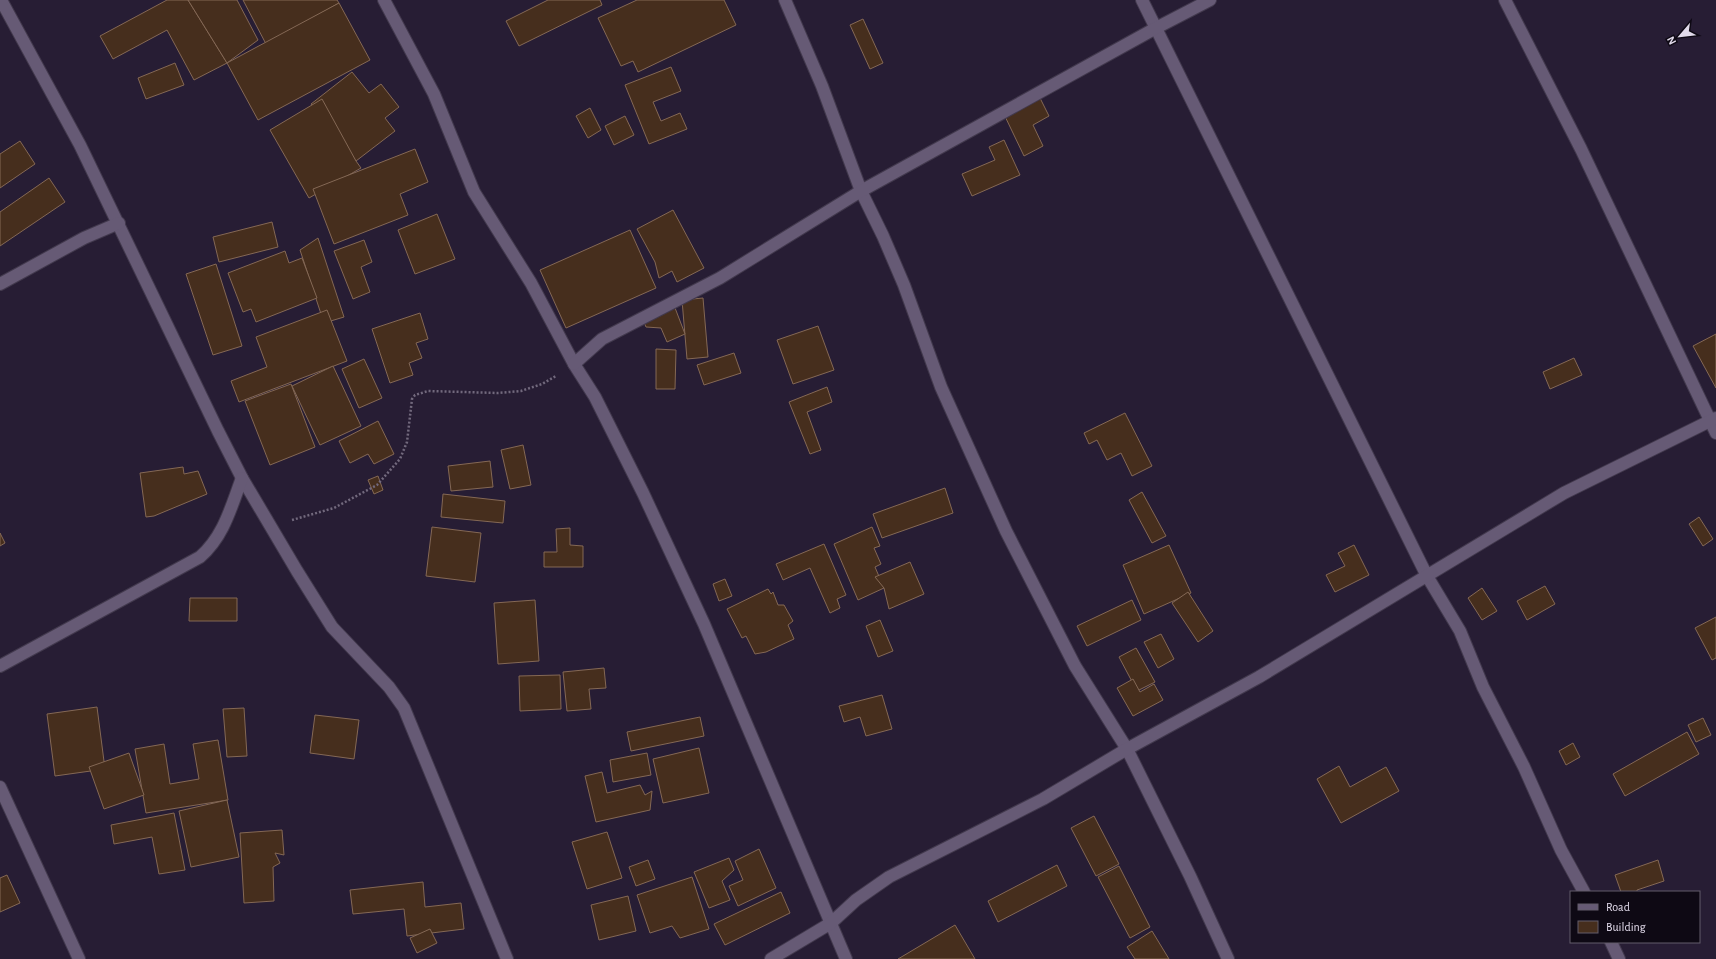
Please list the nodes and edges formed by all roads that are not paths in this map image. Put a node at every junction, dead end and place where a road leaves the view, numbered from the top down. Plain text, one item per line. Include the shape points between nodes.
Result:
1 (0, 0) edge
2 (384, 0) edge
3 (785, 0) edge
4 (1142, 0) edge
5 (1210, 0) edge
6 (1505, 0) edge
7 (1156, 28) junction
8 (861, 190) junction
9 (119, 223) junction
10 (0, 284) edge
11 (574, 364) junction
12 (1713, 420) edge
13 (1716, 433) edge
14 (242, 478) junction
15 (1427, 576) junction
16 (0, 666) edge
17 (1127, 748) junction
18 (0, 787) edge
19 (1583, 891) edge
20 (831, 923) junction
21 (1611, 943) edge
22 (79, 959) edge
23 (507, 959) edge
24 (771, 959) edge
25 (846, 959) edge
26 (1228, 959) edge
27 (1619, 959) edge

1 - 9 street via 80,145
2 - 11 street via 434,94 474,192 531,283
3 - 8 street via 822,86
4 - 7 street
5 - 7 street
6 - 12 street
7 - 8 street
7 - 15 street
8 - 11 street via 720,278 602,339
8 - 17 street via 904,285 941,387 1006,530 1075,666
9 - 10 street via 84,238
9 - 14 street
11 - 20 street via 602,409 704,624
12 - 13 street
12 - 15 street via 1564,493
14 - 16 street via 220,534 200,557
14 - 23 street via 332,627 389,687 404,708
15 - 17 street via 1258,677
15 - 19 street via 1460,631 1483,687 1524,767 1561,850
17 - 20 street via 1043,799 889,877 856,900
17 - 26 street
18 - 22 street
20 - 24 street
20 - 25 street
21 - 27 street

